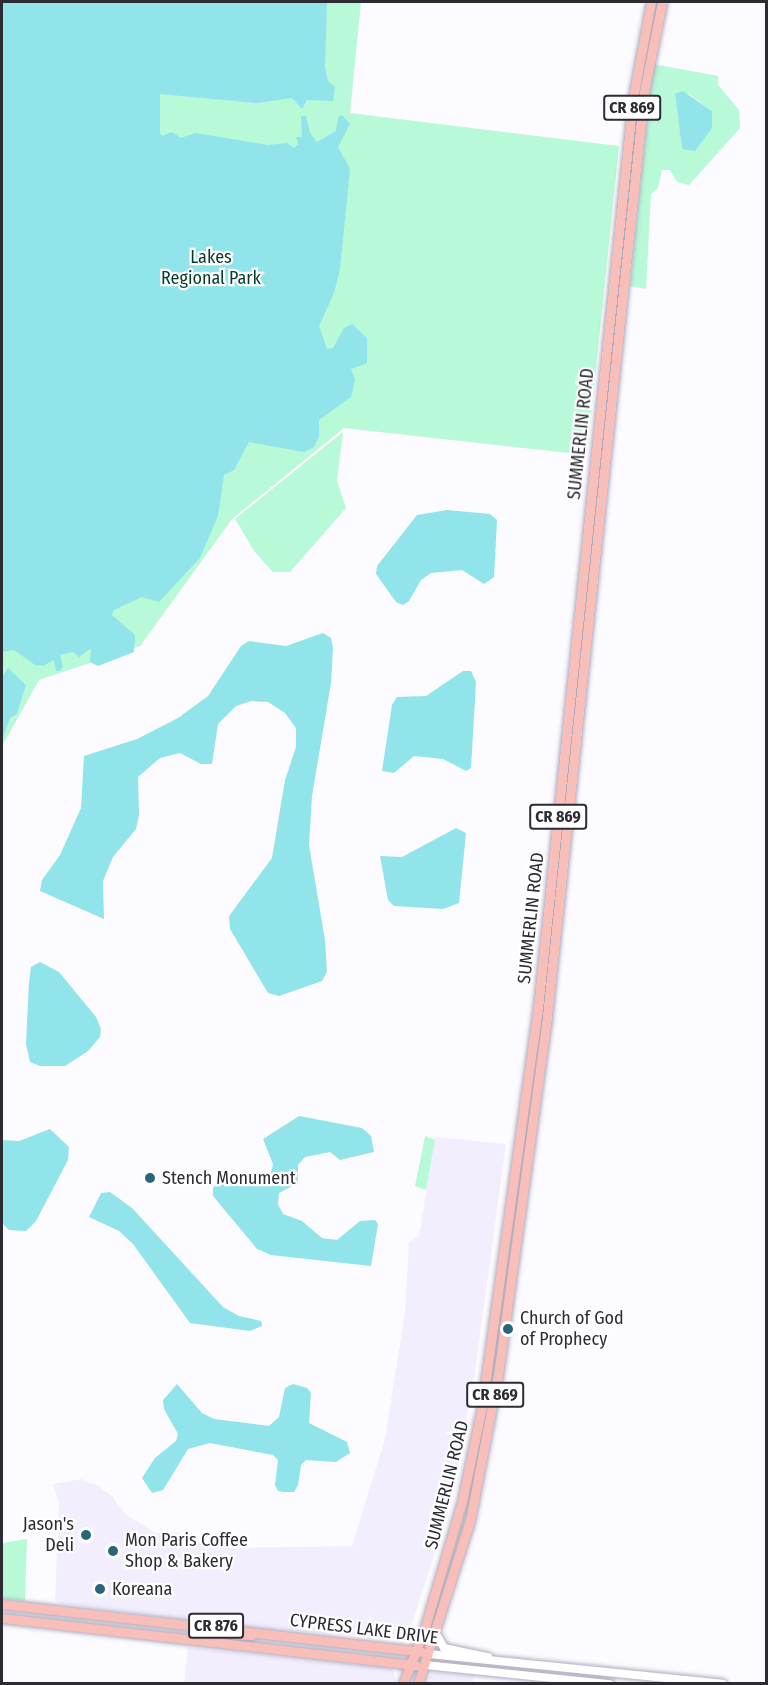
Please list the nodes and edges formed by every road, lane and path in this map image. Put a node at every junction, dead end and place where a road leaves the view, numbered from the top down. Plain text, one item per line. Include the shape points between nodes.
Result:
1 (651, 2) edge
2 (662, 2) edge
3 (642, 33) junction
4 (636, 164) junction
5 (2, 1604) edge
6 (2, 1618) edge
7 (260, 1632) junction
8 (436, 1634) junction
9 (189, 1638) junction
10 (416, 1651) junction
11 (429, 1654) junction
12 (500, 1661) junction
13 (411, 1664) junction
14 (425, 1665) junction
15 (403, 1683) edge
16 (418, 1683) edge
17 (610, 1683) edge
18 (722, 1683) edge

1 - 3 main road, SUMMERLIN ROAD / CR 869
2 - 4 main road, SUMMERLIN ROAD / CR 869 via 646,74
3 - 4 main road via 646,48
3 - 10 main road, SUMMERLIN ROAD / CR 869 via 538,1008 516,1176 473,1452
4 - 8 main road, SUMMERLIN ROAD / CR 869 via 538,1092 489,1434 471,1520
5 - 7 main road, CYPRESS LAKE DRIVE / CR 876
6 - 9 main road, CYPRESS LAKE DRIVE / CR 876
7 - 9 main road via 242,1636 206,1633
7 - 10 main road, CYPRESS LAKE DRIVE / CR 876
8 - 11 main road, SUMMERLIN ROAD / CR 869
8 - 12 main road via 444,1648
9 - 13 main road, CYPRESS LAKE DRIVE / CR 876
10 - 11 main road, CYPRESS LAKE DRIVE / CR 876
10 - 13 main road, SUMMERLIN ROAD / CR 869
11 - 12 main road, CYPRESS LAKE DRIVE / CR 876
11 - 14 main road, SUMMERLIN ROAD / CR 869
12 - 18 main road, CYPRESS LAKE DRIVE / CR 876
13 - 14 main road, CYPRESS LAKE DRIVE / CR 876
13 - 15 main road, SUMMERLIN ROAD / CR 869
14 - 16 main road, SUMMERLIN ROAD / CR 869
14 - 17 main road, CYPRESS LAKE DRIVE / CR 876

